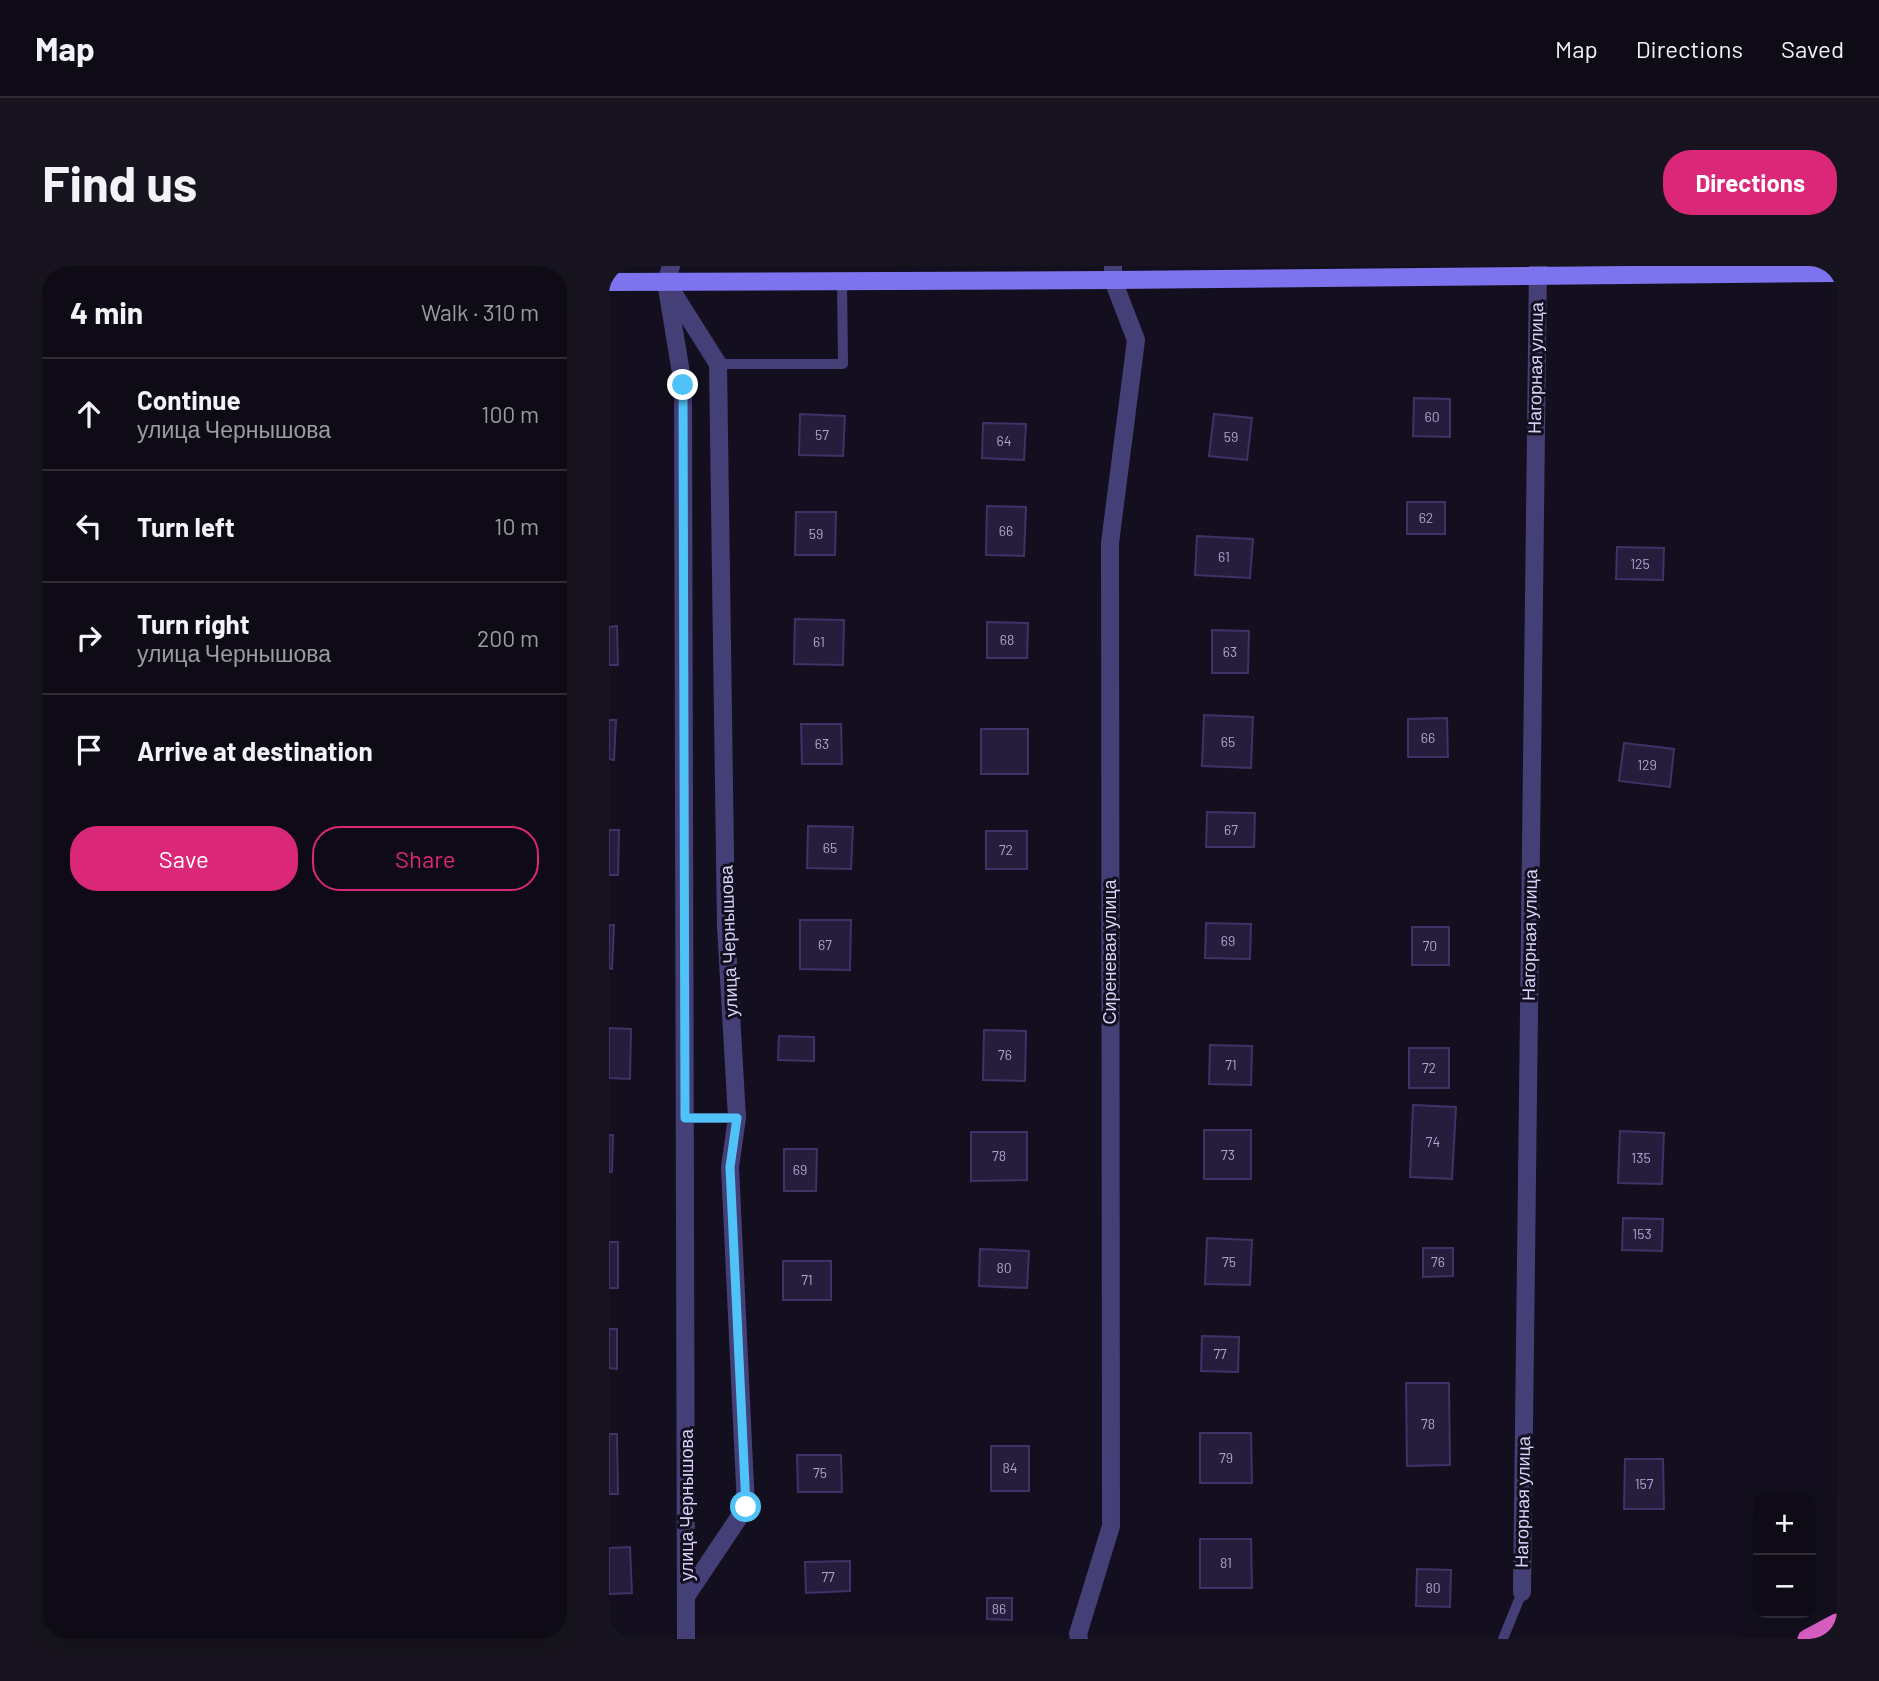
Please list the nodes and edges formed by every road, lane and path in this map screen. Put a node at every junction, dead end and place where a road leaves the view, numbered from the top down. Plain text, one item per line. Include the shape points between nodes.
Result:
1 (1537, 270) edge
2 (1113, 273) edge
3 (1837, 273) edge
4 (669, 274) edge
5 (842, 281) junction
6 (609, 282) edge
7 (718, 364) junction
8 (685, 1118) junction
9 (737, 1118) junction
10 (1521, 1592) joint
11 (687, 1595) junction
12 (1837, 1623) edge
13 (686, 1639) edge
14 (1079, 1639) edge
15 (1503, 1639) edge
16 (1807, 1639) edge

1 - 2 main road
1 - 3 main road
1 - 10 street, Нагорная улица
2 - 5 main road
2 - 14 street, Сиреневая улица via 1136,340 1110,543 1111,1527
4 - 5 main road
4 - 6 main road
4 - 7 street
4 - 8 street, улица Чернышова via 683,385
5 - 7 lane via 843,364
7 - 9 street, улица Чернышова via 726,926
8 - 9 lane
8 - 11 street, улица Чернышова
9 - 11 street, улица Чернышова via 730,1167 746,1507
10 - 15 lane
11 - 13 street, улица Чернышова
12 - 16 highway

